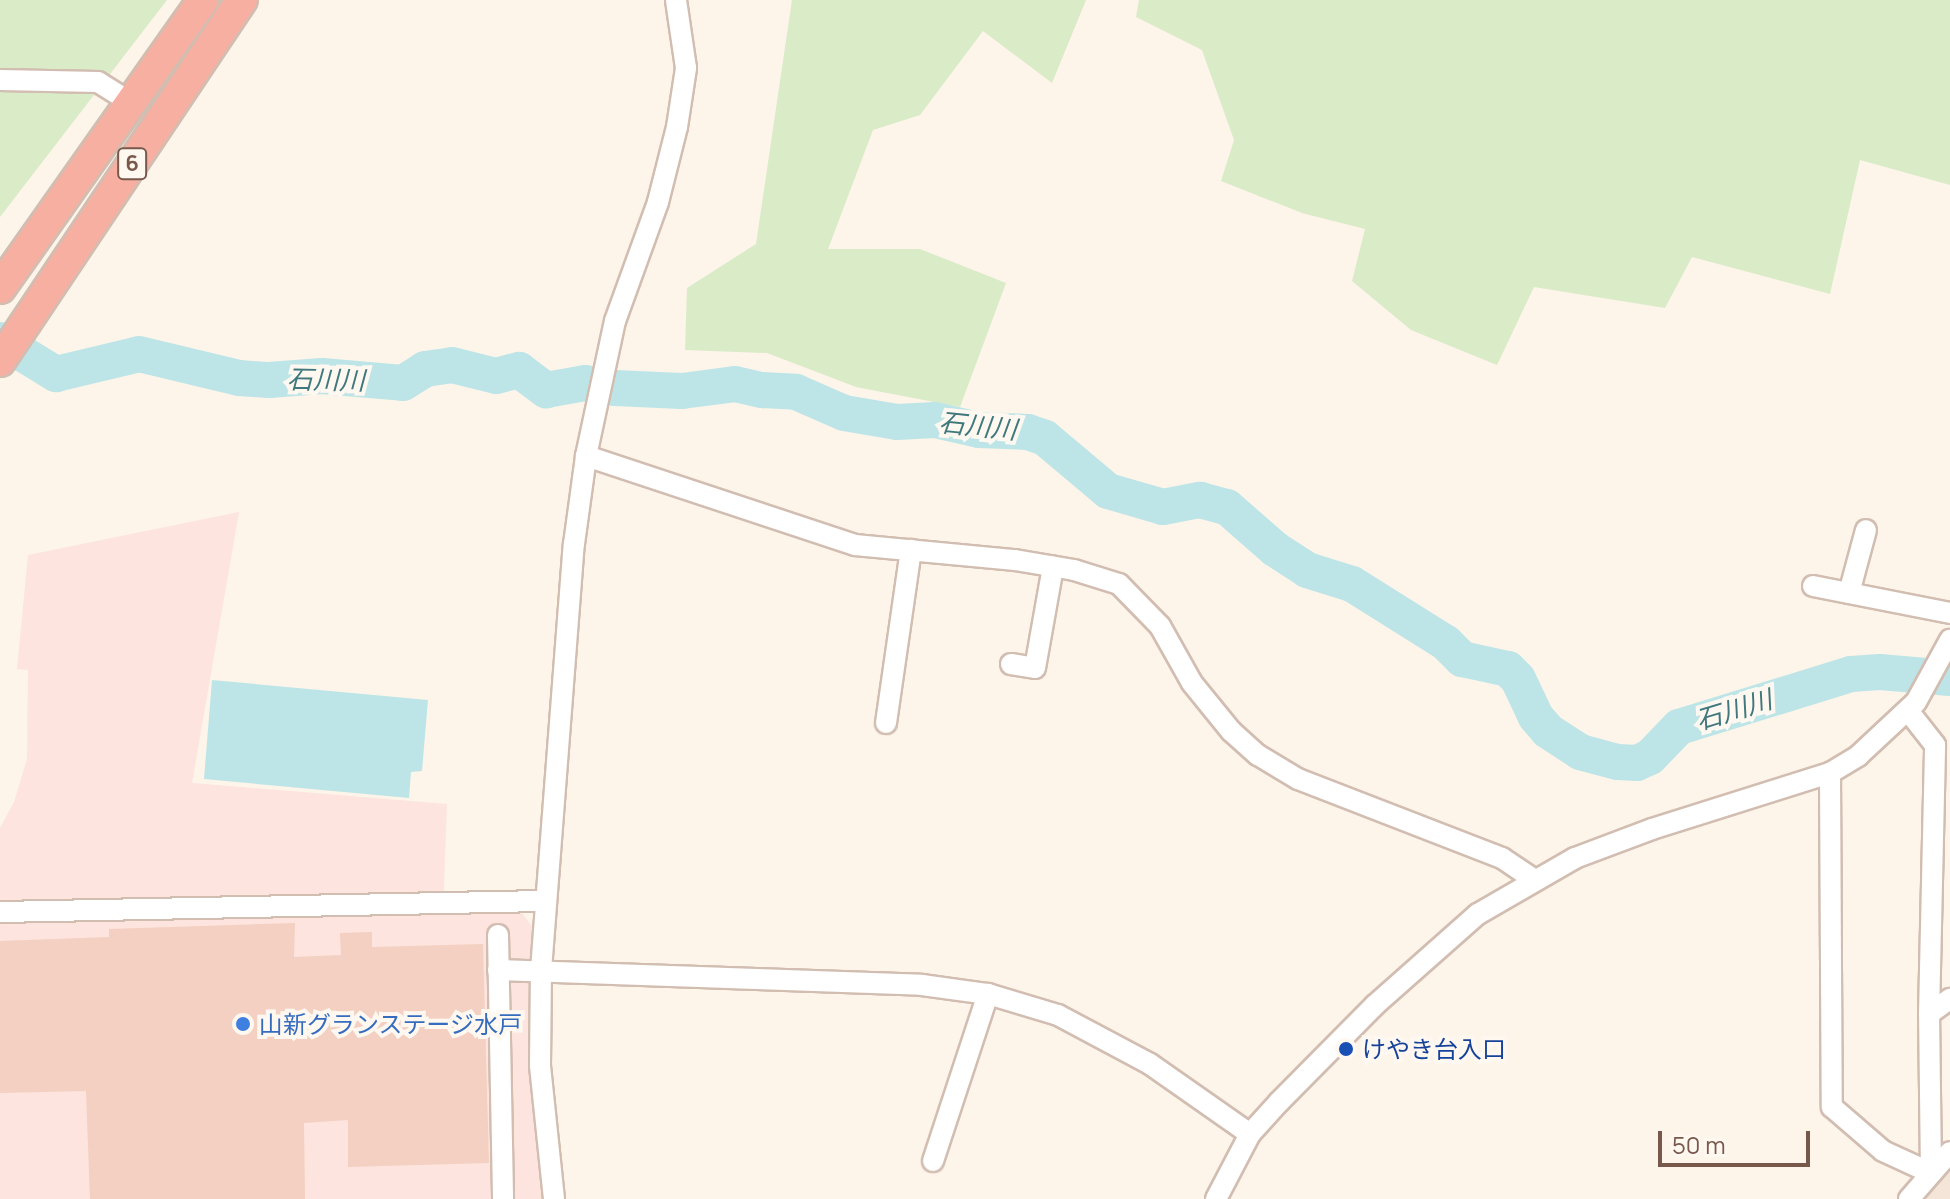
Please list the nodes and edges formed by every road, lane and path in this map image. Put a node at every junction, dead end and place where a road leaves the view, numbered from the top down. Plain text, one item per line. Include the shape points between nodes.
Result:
1 (203, 0) edge
2 (242, 0) edge
3 (676, 0) edge
4 (0, 80) edge
5 (132, 103) junction
6 (0, 288) edge
7 (0, 361) edge
8 (586, 456) junction
9 (1866, 530) dead end
10 (911, 550) junction
11 (1053, 567) junction
12 (1813, 586) dead end
13 (1849, 593) junction
14 (1950, 613) edge
15 (1948, 646) edge
16 (1011, 664) dead end
17 (1912, 707) junction
18 (886, 723) dead end
19 (1830, 773) junction
20 (1535, 880) junction
21 (545, 901) junction
22 (0, 912) edge
23 (498, 935) dead end
24 (498, 970) junction
25 (541, 970) junction
26 (988, 994) junction
27 (1950, 999) edge
28 (1929, 1014) junction
29 (1250, 1134) junction
30 (1950, 1152) edge
31 (933, 1161) dead end
32 (1931, 1173) junction
33 (503, 1199) edge
34 (552, 1199) edge
35 (1216, 1199) edge
36 (1909, 1199) edge

1 - 5 highway, 6
2 - 7 highway, 6
3 - 8 street via 686,68 677,127 658,202 615,321
4 - 5 street via 98,82
5 - 6 highway, 6
8 - 10 street via 855,545
8 - 21 street
9 - 13 street
10 - 11 street
10 - 18 street
11 - 16 street via 1035,668
11 - 20 street via 1119,584 1160,626 1192,683 1231,731 1258,755 1298,779 1502,858
12 - 13 street
13 - 14 street
15 - 17 street
17 - 19 street via 1858,756
17 - 28 street via 1935,745
19 - 20 street via 1612,843
19 - 32 street via 1832,1107 1883,1151
20 - 29 street via 1439,945
21 - 22 street
21 - 25 street
23 - 24 street
24 - 25 street
24 - 33 street
25 - 26 street via 922,985
25 - 34 street via 540,1065
26 - 29 street via 1058,1015 1124,1050
26 - 31 street
27 - 28 street
28 - 32 street
29 - 35 street
30 - 32 street
32 - 36 street

